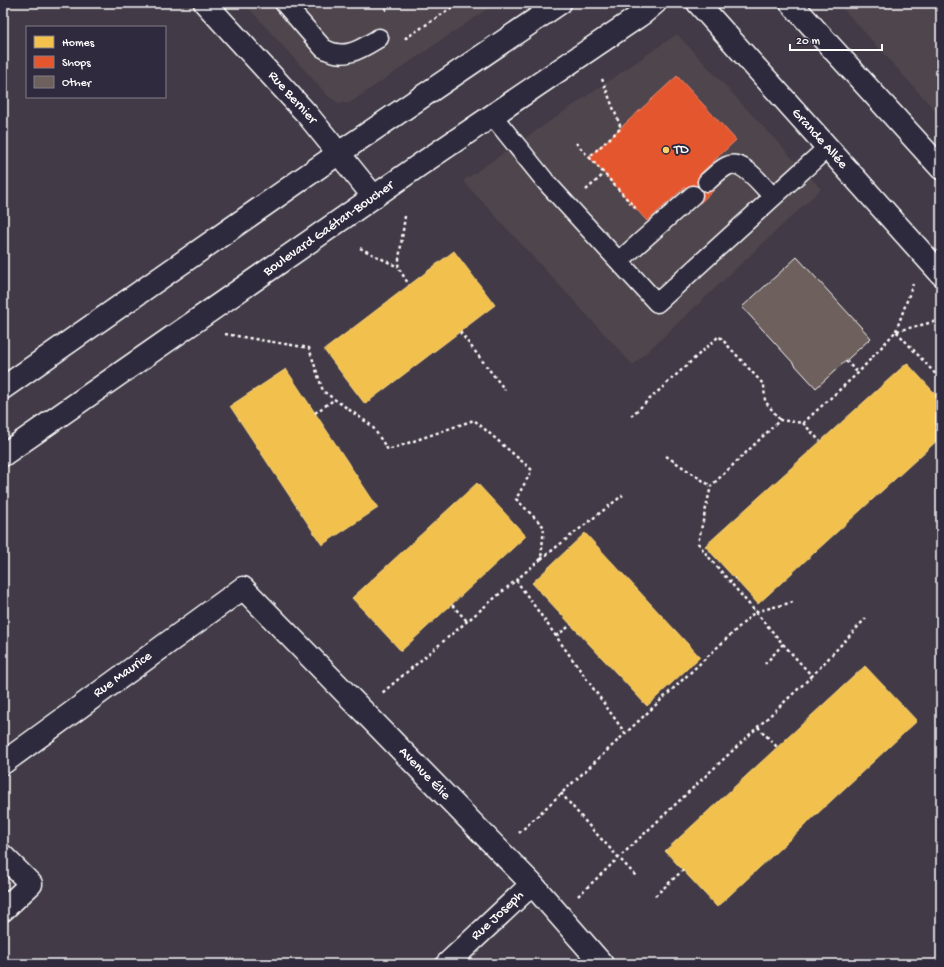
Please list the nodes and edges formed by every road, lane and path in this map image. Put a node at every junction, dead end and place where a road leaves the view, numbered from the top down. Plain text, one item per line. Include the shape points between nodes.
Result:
1 (205, 3) edge
2 (284, 3) edge
3 (459, 3) edge
4 (495, 3) edge
5 (560, 3) edge
6 (655, 3) edge
7 (698, 3) edge
8 (791, 3) edge
9 (498, 7) dead end
10 (379, 38) dead end
11 (406, 38) dead end
12 (602, 79) dead end
13 (492, 115) junction
14 (576, 143) dead end
15 (827, 148) junction
16 (339, 153) junction
17 (589, 157) junction
18 (941, 168) edge
19 (707, 182) dead end
20 (692, 195) dead end
21 (374, 197) junction
22 (773, 197) junction
23 (642, 215) dead end
24 (405, 216) dead end
25 (360, 248) dead end
26 (619, 261) junction
27 (398, 267) junction
28 (941, 274) edge
29 (913, 284) dead end
30 (409, 285) dead end
31 (941, 320) edge
32 (185, 328) junction
33 (896, 331) junction
34 (460, 332) dead end
35 (846, 361) dead end
36 (858, 373) junction
37 (941, 380) edge
38 (3, 388) edge
39 (505, 390) dead end
40 (335, 399) junction
41 (315, 413) dead end
42 (631, 416) dead end
43 (780, 420) junction
44 (803, 423) junction
45 (820, 441) dead end
46 (3, 455) edge
47 (666, 456) dead end
48 (711, 486) junction
49 (623, 495) dead end
50 (541, 559) junction
51 (735, 578) dead end
52 (516, 580) junction
53 (729, 582) junction
54 (243, 588) joint
55 (793, 602) dead end
56 (452, 604) dead end
57 (755, 612) junction
58 (866, 618) dead end
59 (467, 622) junction
60 (571, 625) dead end
61 (556, 636) junction
62 (783, 644) junction
63 (765, 664) dead end
64 (812, 676) junction
65 (362, 710) junction
66 (758, 727) junction
67 (625, 733) junction
68 (777, 747) dead end
69 (3, 763) edge
70 (561, 793) junction
71 (500, 851) junction
72 (3, 856) edge
73 (618, 858) junction
74 (682, 870) dead end
75 (636, 876) dead end
76 (532, 884) junction
77 (655, 896) dead end
78 (3, 910) edge
79 (558, 915) junction
80 (447, 964) edge
81 (602, 964) edge

1 - 16 main road, Rue Bernier
2 - 10 lane via 328,52 356,52
3 - 11 path
4 - 9 path
5 - 16 main road
6 - 13 main road, Boulevard Gaétan-Boucher
7 - 15 main road, Grande Allée
8 - 18 main road
12 - 17 path via 620,128
13 - 21 main road, Boulevard Gaétan-Boucher
13 - 26 lane via 546,182
14 - 17 path
15 - 22 lane
15 - 28 main road, Grande Allée
16 - 21 main road, Rue Bernier
16 - 38 main road
17 - 23 path
19 - 22 lane via 726,166 739,165
20 - 26 lane
21 - 32 main road, Boulevard Gaétan-Boucher
22 - 26 lane via 657,303
24 - 27 path
25 - 27 path
27 - 30 path
29 - 33 path
31 - 33 path
32 - 40 path via 309,348 323,391
32 - 46 main road, Boulevard Gaétan-Boucher
33 - 36 path
33 - 37 path
34 - 39 path
35 - 36 path
36 - 44 path
40 - 41 path
40 - 50 path via 372,426 388,450 474,420 532,470 516,499 544,527
42 - 43 path via 719,336 764,385 765,401
43 - 44 path
43 - 48 path
44 - 45 path
47 - 48 path
48 - 53 path via 698,543
49 - 50 path
50 - 52 path
51 - 53 path
52 - 59 path
52 - 61 path
53 - 57 path
54 - 65 main road, Avenue Élie
54 - 69 main road, Rue Maurice
55 - 57 path
56 - 59 path
57 - 62 path
57 - 67 path
58 - 64 path
59 - 65 path
60 - 61 path
61 - 67 path
62 - 63 path
62 - 64 path
64 - 66 path
65 - 71 main road, Avenue Élie
66 - 68 path
66 - 73 path
67 - 70 path
70 - 71 path
70 - 73 path
71 - 76 main road, Avenue Élie
72 - 78 main road via 31,884
73 - 75 path
73 - 79 path
74 - 77 path
76 - 79 main road, Avenue Élie
76 - 80 main road, Rue Joseph
79 - 81 main road, Avenue Élie

